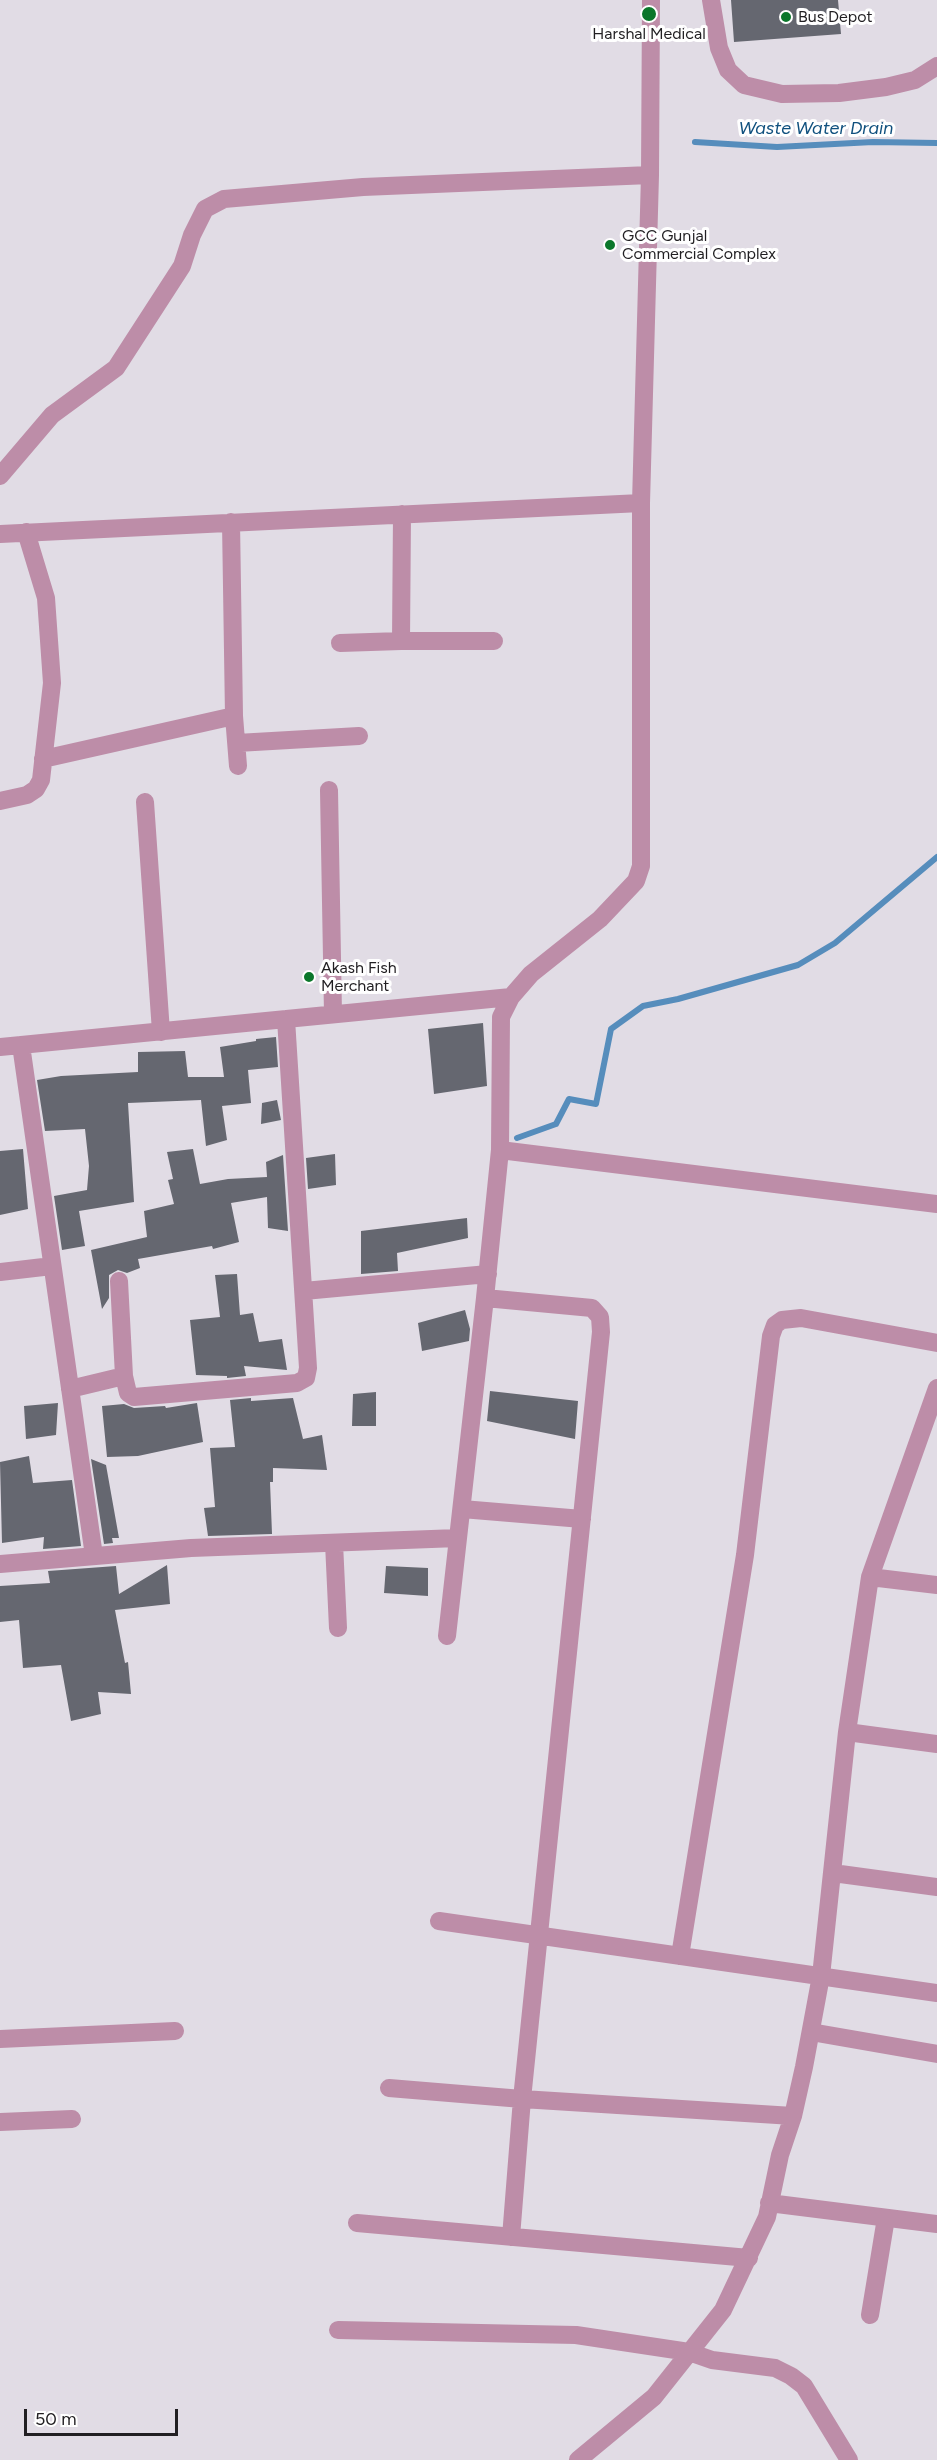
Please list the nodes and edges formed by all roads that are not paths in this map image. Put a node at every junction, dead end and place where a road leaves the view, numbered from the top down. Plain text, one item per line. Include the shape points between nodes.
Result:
1 (651, 0) edge
2 (711, 0) edge
3 (937, 66) edge
4 (650, 175) junction
5 (0, 476) edge
6 (641, 503) junction
7 (402, 514) junction
8 (231, 522) junction
9 (26, 532) junction
10 (0, 534) edge
11 (401, 641) junction
12 (494, 641) dead end
13 (340, 643) dead end
14 (234, 716) junction
15 (359, 736) dead end
16 (237, 743) junction
17 (43, 759) junction
18 (238, 766) dead end
19 (329, 790) dead end
20 (0, 801) edge
21 (146, 802) dead end
22 (511, 997) junction
23 (333, 1014) junction
24 (286, 1019) junction
25 (161, 1032) junction
26 (21, 1045) junction
27 (0, 1047) edge
28 (500, 1150) junction
29 (937, 1204) edge
30 (52, 1266) junction
31 (0, 1272) edge
32 (488, 1274) junction
33 (119, 1281) dead end
34 (304, 1291) junction
35 (485, 1298) junction
36 (937, 1344) edge
37 (124, 1376) junction
38 (937, 1388) edge
39 (70, 1389) junction
40 (462, 1509) junction
41 (582, 1519) junction
42 (458, 1538) junction
43 (334, 1543) junction
44 (94, 1556) junction
45 (0, 1564) edge
46 (870, 1577) junction
47 (937, 1585) edge
48 (338, 1628) dead end
49 (447, 1636) dead end
50 (847, 1732) junction
51 (937, 1744) edge
52 (833, 1873) junction
53 (937, 1887) edge
54 (439, 1921) dead end
55 (540, 1936) junction
56 (680, 1956) junction
57 (821, 1976) junction
58 (937, 1993) edge
59 (175, 2031) dead end
60 (811, 2032) junction
61 (0, 2039) edge
62 (937, 2054) edge
63 (389, 2088) dead end
64 (522, 2099) junction
65 (793, 2116) junction
66 (72, 2119) dead end
67 (0, 2122) edge
68 (769, 2203) junction
69 (886, 2218) junction
70 (357, 2223) dead end
71 (937, 2224) edge
72 (511, 2237) junction
73 (749, 2258) junction
74 (870, 2315) dead end
75 (338, 2330) dead end
76 (689, 2352) junction
77 (578, 2460) edge
78 (849, 2460) edge

1 - 4 street
2 - 3 street via 719,48 728,70 744,85 782,94 839,93 915,80
4 - 5 street via 363,187 224,199 205,209 182,266 116,368 52,415
4 - 6 street
6 - 7 street
6 - 22 street via 641,866 636,881 600,918 531,974
7 - 8 street
7 - 11 street
8 - 9 street
8 - 14 street
9 - 10 street
9 - 17 street via 46,598 52,683
11 - 12 street
11 - 13 street
14 - 16 street
14 - 17 street
15 - 16 street
16 - 18 street
17 - 20 street via 36,789
19 - 23 street
21 - 25 street
22 - 23 street
22 - 28 street via 501,1017
23 - 24 street
24 - 25 street
24 - 34 street
25 - 26 street
26 - 27 street
26 - 30 street
28 - 29 street
28 - 32 street
30 - 31 street
30 - 39 street
32 - 34 street
32 - 35 street
33 - 37 street
34 - 37 street via 308,1368 306,1378 297,1383 134,1397 128,1393
35 - 40 street
35 - 41 street via 592,1308 600,1317
36 - 56 street via 801,1318 782,1320 775,1325 745,1555
37 - 39 street
38 - 46 street
39 - 44 street
40 - 41 street
40 - 42 street
41 - 55 street
42 - 43 street
42 - 49 street
43 - 44 street
43 - 48 street
44 - 45 street
46 - 47 street
46 - 50 street
50 - 51 street
50 - 52 street
52 - 53 street
52 - 57 street
54 - 55 street
55 - 56 street
55 - 64 street
56 - 57 street
57 - 58 street
57 - 60 street
59 - 61 street
60 - 62 street
60 - 65 street
63 - 64 street
64 - 65 street
64 - 72 street
65 - 68 street
66 - 67 street
68 - 69 street
68 - 73 street
69 - 71 street
69 - 74 street
70 - 72 street
72 - 73 street
73 - 76 street via 723,2310
75 - 76 street via 576,2335
76 - 77 street via 654,2397
76 - 78 street via 712,2360 775,2368 791,2376 804,2386

